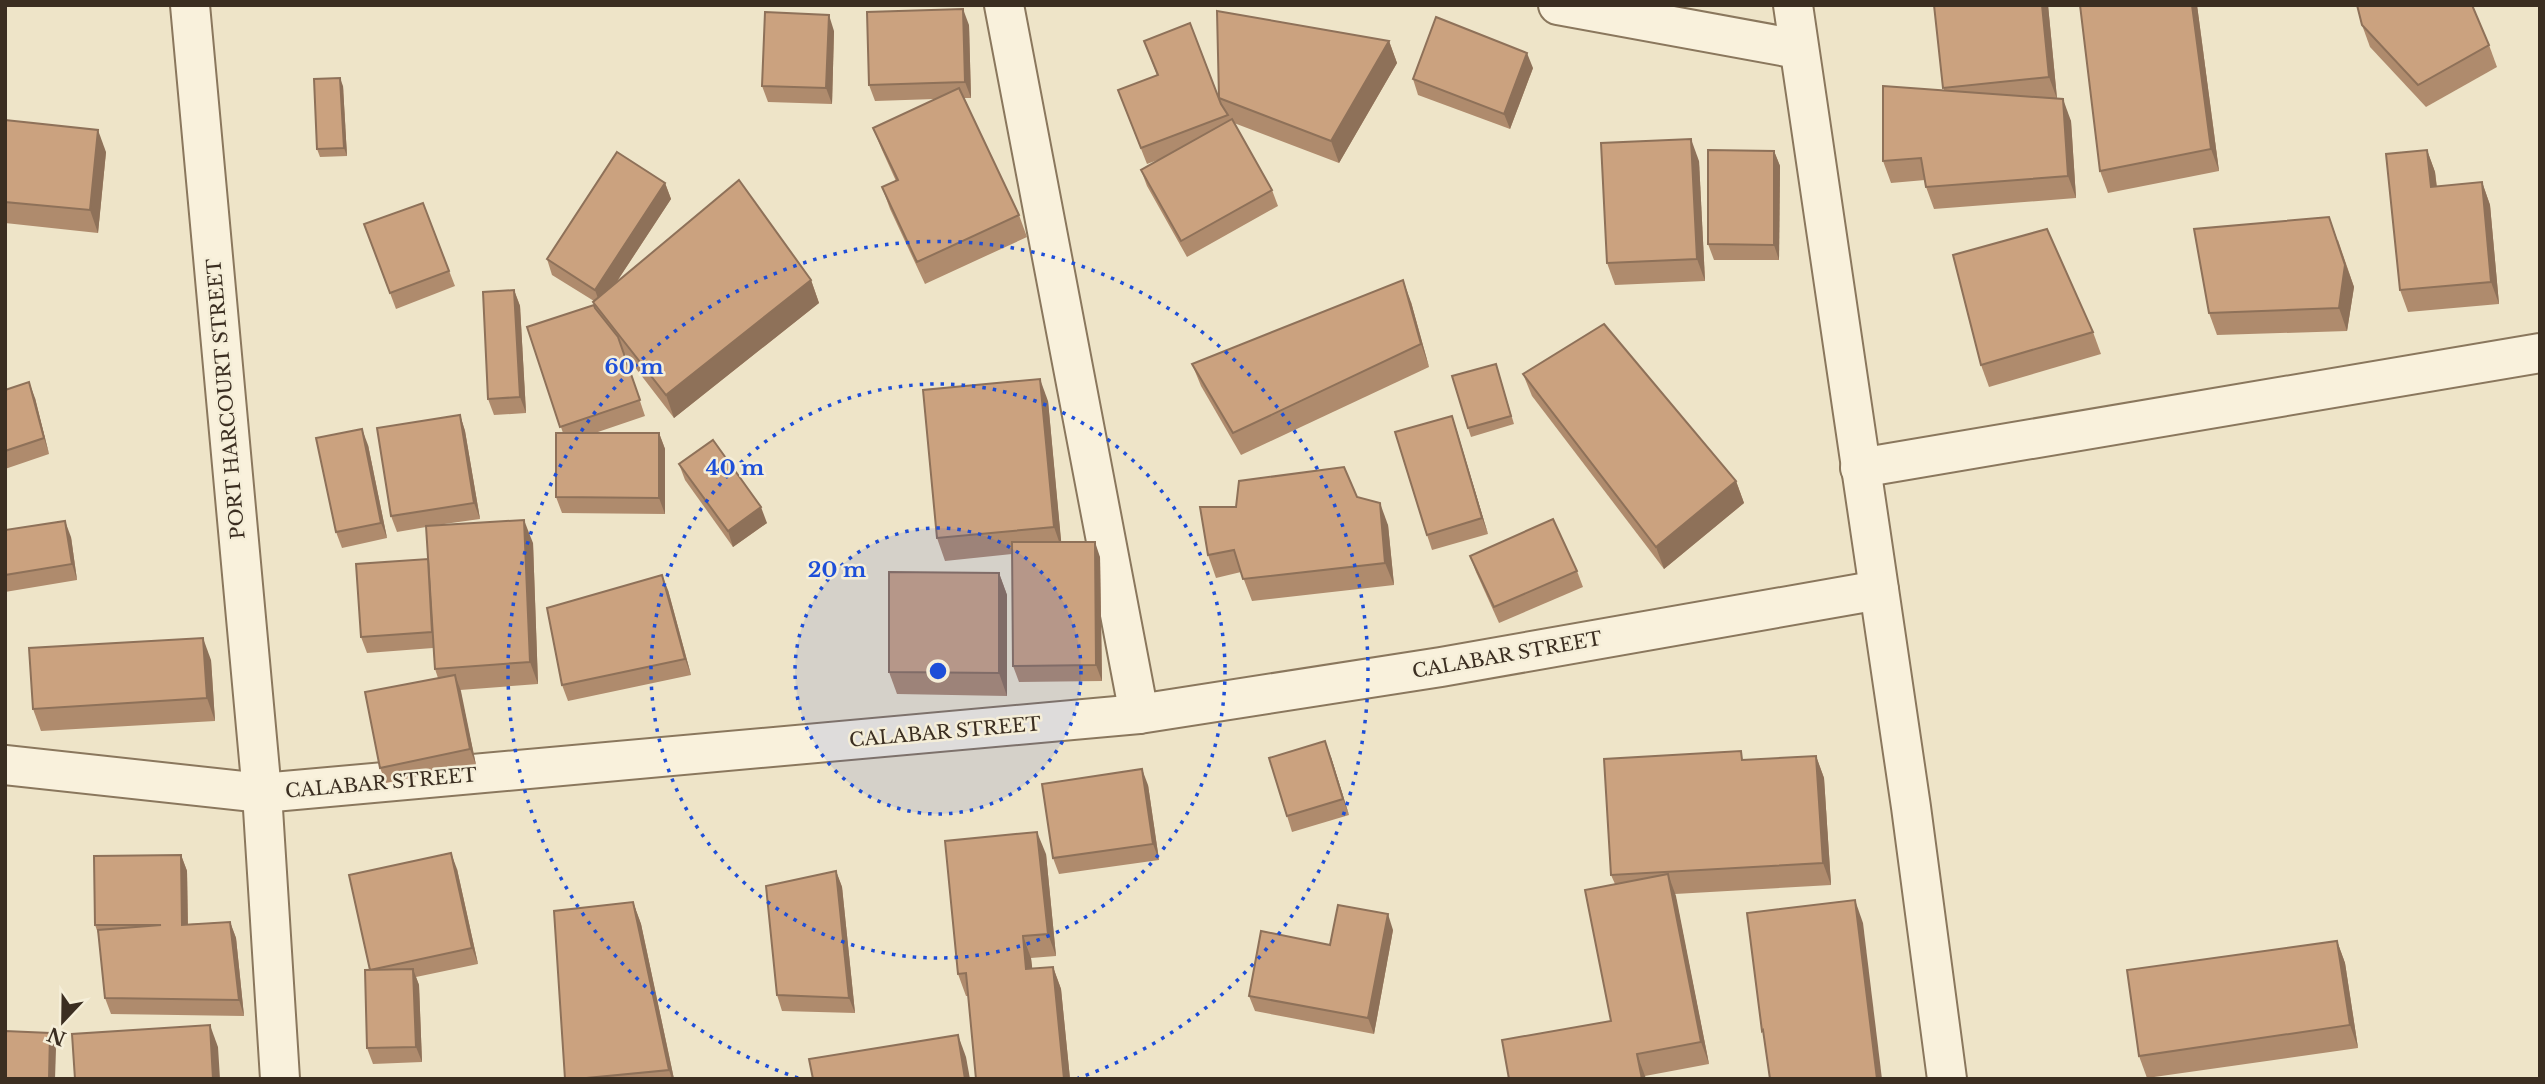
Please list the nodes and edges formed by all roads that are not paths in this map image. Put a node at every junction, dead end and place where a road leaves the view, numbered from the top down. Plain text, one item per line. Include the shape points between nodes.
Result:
1 (190, 5) edge
2 (1004, 5) edge
3 (1558, 5) edge
4 (1793, 5) edge
5 (1798, 49) junction
6 (2540, 353) edge
7 (1860, 468) junction
8 (1879, 590) junction
9 (1139, 714) junction
10 (5, 765) edge
11 (262, 793) junction
12 (280, 1079) edge
13 (1947, 1079) edge

1 - 11 street, PORT HARCOURT STREET
2 - 9 street
3 - 5 street
4 - 5 street
5 - 7 street
6 - 7 street
7 - 8 street
8 - 9 street, CALABAR STREET
8 - 13 street
9 - 11 street, CALABAR STREET
10 - 11 street, CALABAR STREET
11 - 12 street, PORT HARCOURT STREET

